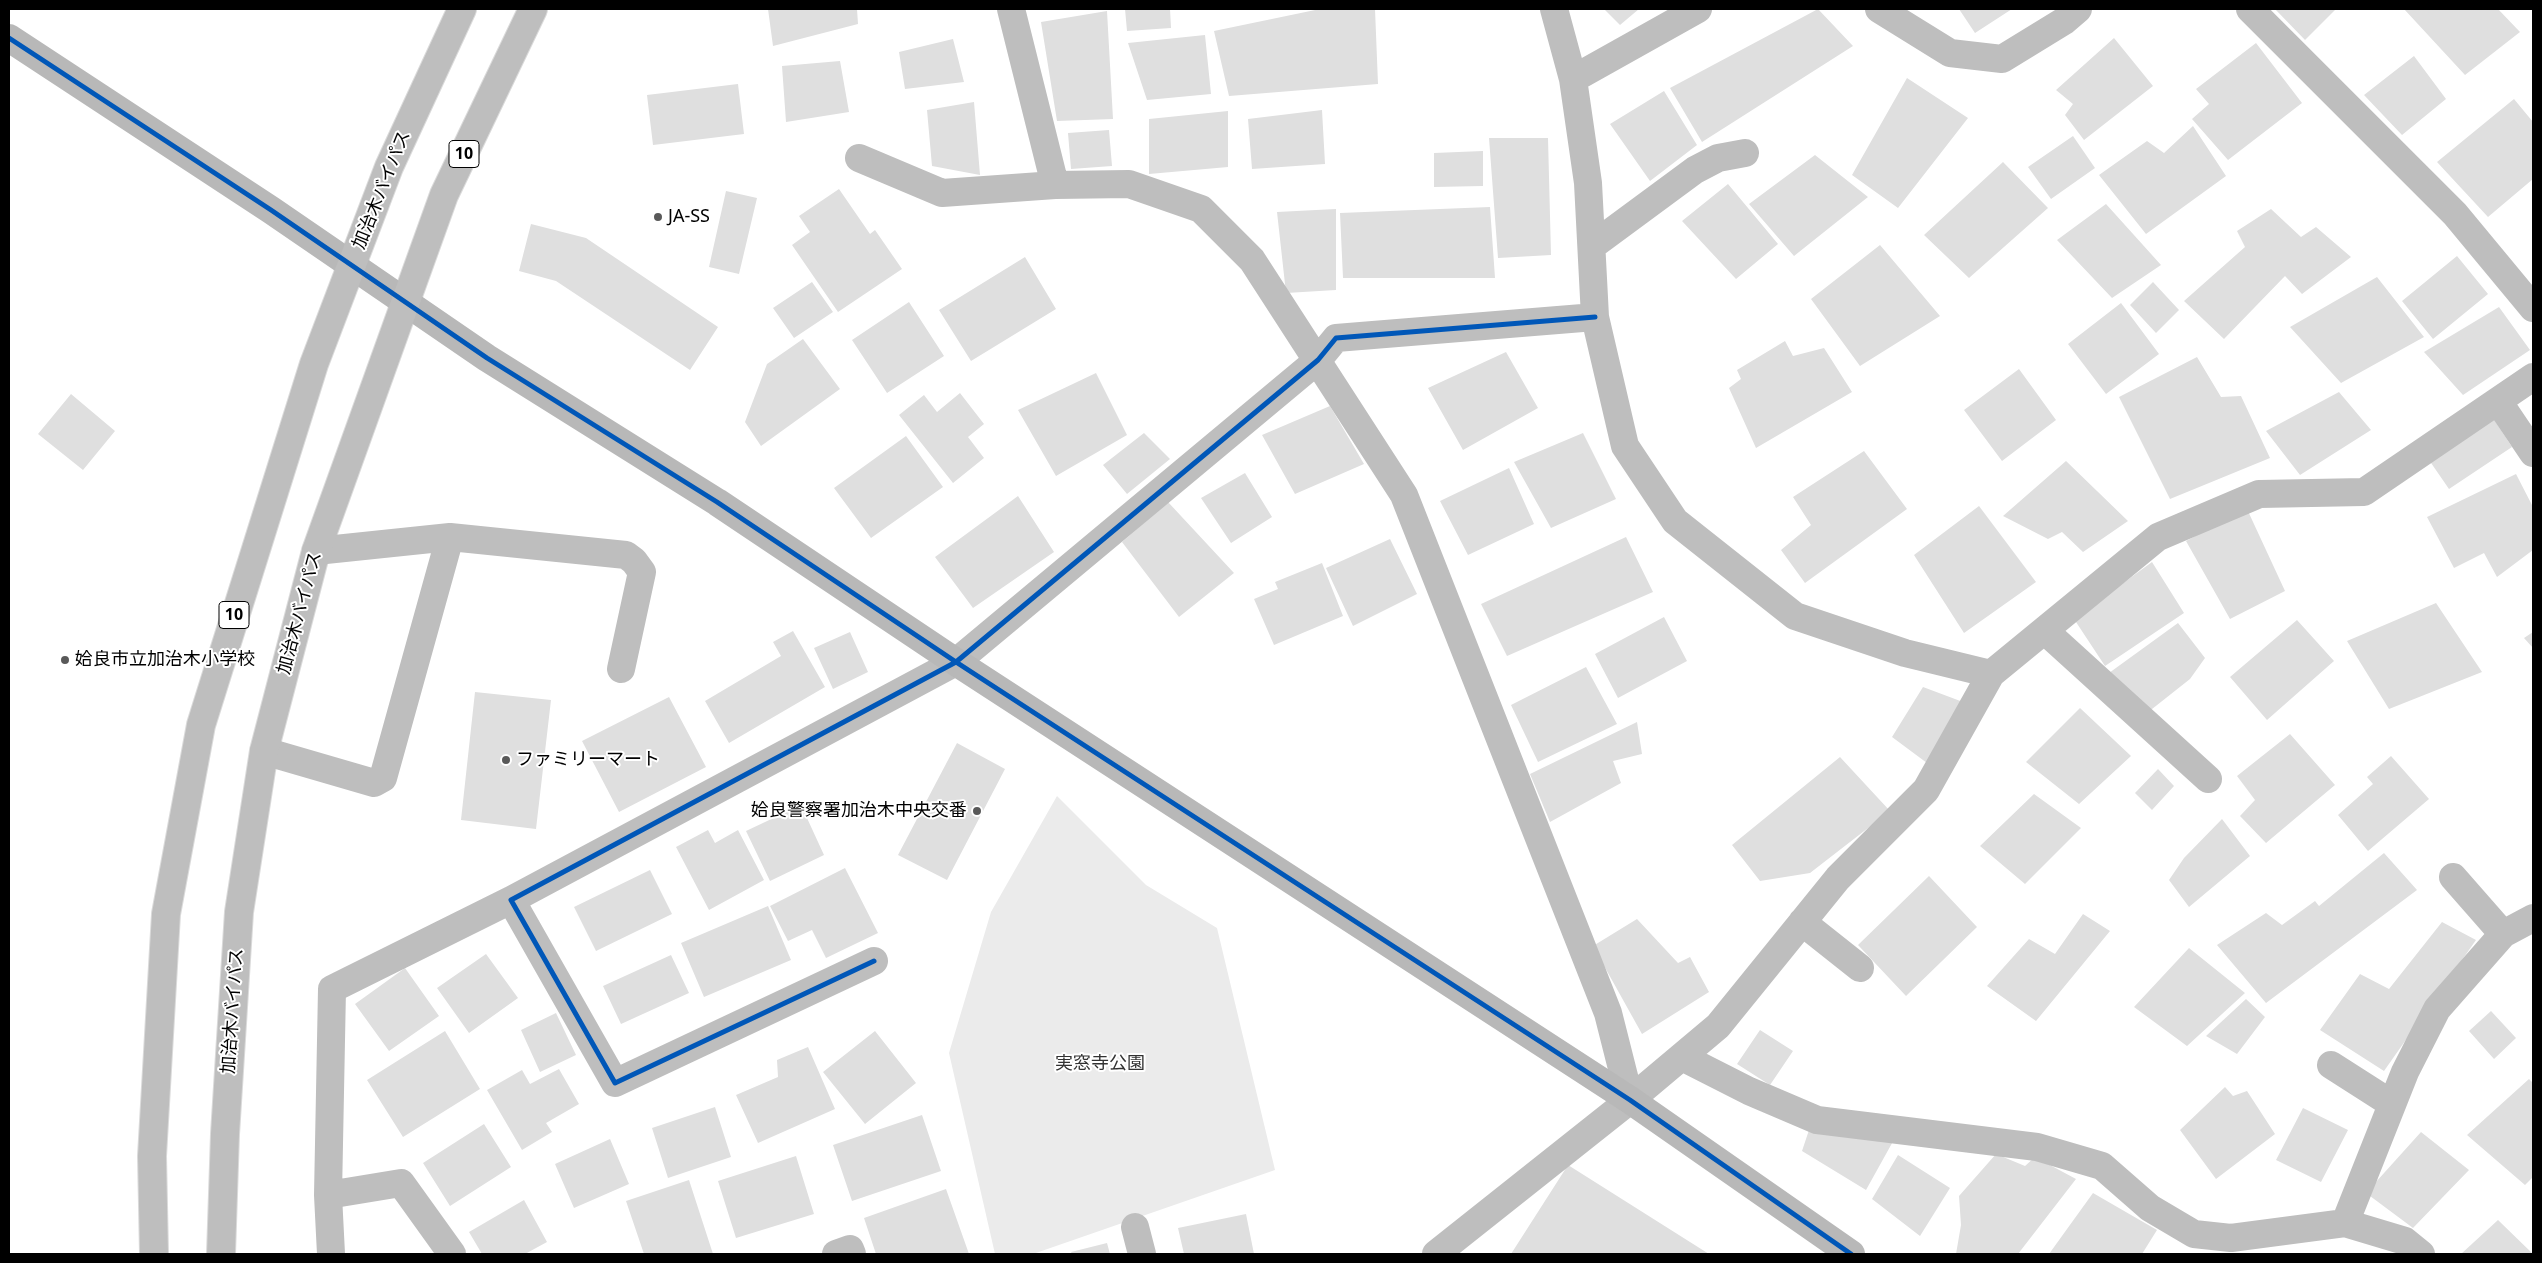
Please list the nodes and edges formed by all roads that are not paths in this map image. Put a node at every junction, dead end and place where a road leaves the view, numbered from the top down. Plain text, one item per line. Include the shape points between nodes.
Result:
1 (462, 9) edge
2 (533, 9) edge
3 (1011, 9) edge
4 (1554, 9) edge
5 (1698, 9) edge
6 (1879, 9) edge
7 (2078, 9) edge
8 (2250, 9) edge
9 (9, 38) edge
10 (1573, 79) junction
11 (1745, 153) dead end
12 (859, 158) dead end
13 (1055, 185) junction
14 (1592, 246) junction
15 (351, 266) junction
16 (406, 303) junction
17 (2533, 308) edge
18 (1595, 316) junction
19 (1318, 360) junction
20 (2533, 377) edge
21 (2498, 401) junction
22 (2533, 453) edge
23 (450, 537) junction
24 (316, 551) junction
25 (2045, 631) junction
26 (956, 662) junction
27 (621, 669) dead end
28 (1991, 674) junction
29 (264, 751) junction
30 (2208, 779) dead end
31 (2453, 877) dead end
32 (512, 900) junction
33 (2533, 918) edge
34 (1802, 922) junction
35 (2503, 934) junction
36 (874, 961) dead end
37 (1860, 968) dead end
38 (1682, 1057) junction
39 (2331, 1066) dead end
40 (1630, 1100) junction
41 (2392, 1104) junction
42 (328, 1195) junction
43 (2345, 1223) junction
44 (1135, 1227) dead end
45 (154, 1254) edge
46 (221, 1254) edge
47 (331, 1254) edge
48 (452, 1254) edge
49 (836, 1254) edge
50 (852, 1254) edge
51 (1142, 1254) edge
52 (1436, 1254) edge
53 (1851, 1254) edge
54 (2421, 1254) edge

1 - 15 main road, 加治木バイパス / 10 via 389,167
2 - 16 main road, 加治木バイパス / 10 via 444,195
3 - 13 main road
4 - 10 main road
5 - 10 main road
6 - 7 main road via 1950,53 2002,59
8 - 17 main road via 2455,214
9 - 15 street
10 - 14 main road via 1588,183
11 - 14 main road via 1718,158 1695,170
12 - 13 main road via 942,193
13 - 19 main road via 1129,184 1201,209 1252,260
14 - 18 main road
15 - 16 street
15 - 45 main road, 加治木バイパス / 10 via 314,364 201,724 166,914 152,1156
16 - 24 main road, 加治木バイパス / 10
16 - 26 street via 486,358 717,502
18 - 19 main road via 1336,338
18 - 28 main road via 1625,446 1675,521 1795,616 1905,653
19 - 26 main road
19 - 40 main road via 1404,495 1608,1013
20 - 21 main road
21 - 22 main road
21 - 25 main road via 2364,492 2259,494 2158,537
23 - 24 main road
23 - 27 main road via 626,555 634,561 642,572
23 - 29 main road via 383,778 374,782
24 - 29 main road, 加治木バイパス / 10
25 - 28 main road
25 - 30 main road
26 - 32 main road
26 - 40 street
28 - 34 main road via 1926,790 1838,878
29 - 46 main road, 加治木バイパス / 10 via 239,912
31 - 35 main road
32 - 36 main road via 615,1082
32 - 42 main road via 332,989
33 - 35 main road
34 - 37 main road
34 - 38 main road via 1718,1026
35 - 41 main road via 2437,1009
38 - 40 main road
38 - 43 main road via 1817,1120 2037,1147 2102,1166 2150,1208 2194,1234 2231,1238
39 - 41 main road
40 - 52 main road
40 - 53 street
41 - 43 main road
42 - 47 main road
42 - 48 main road via 401,1183
43 - 54 main road via 2405,1241
44 - 51 main road
49 - 50 main road via 850,1249

